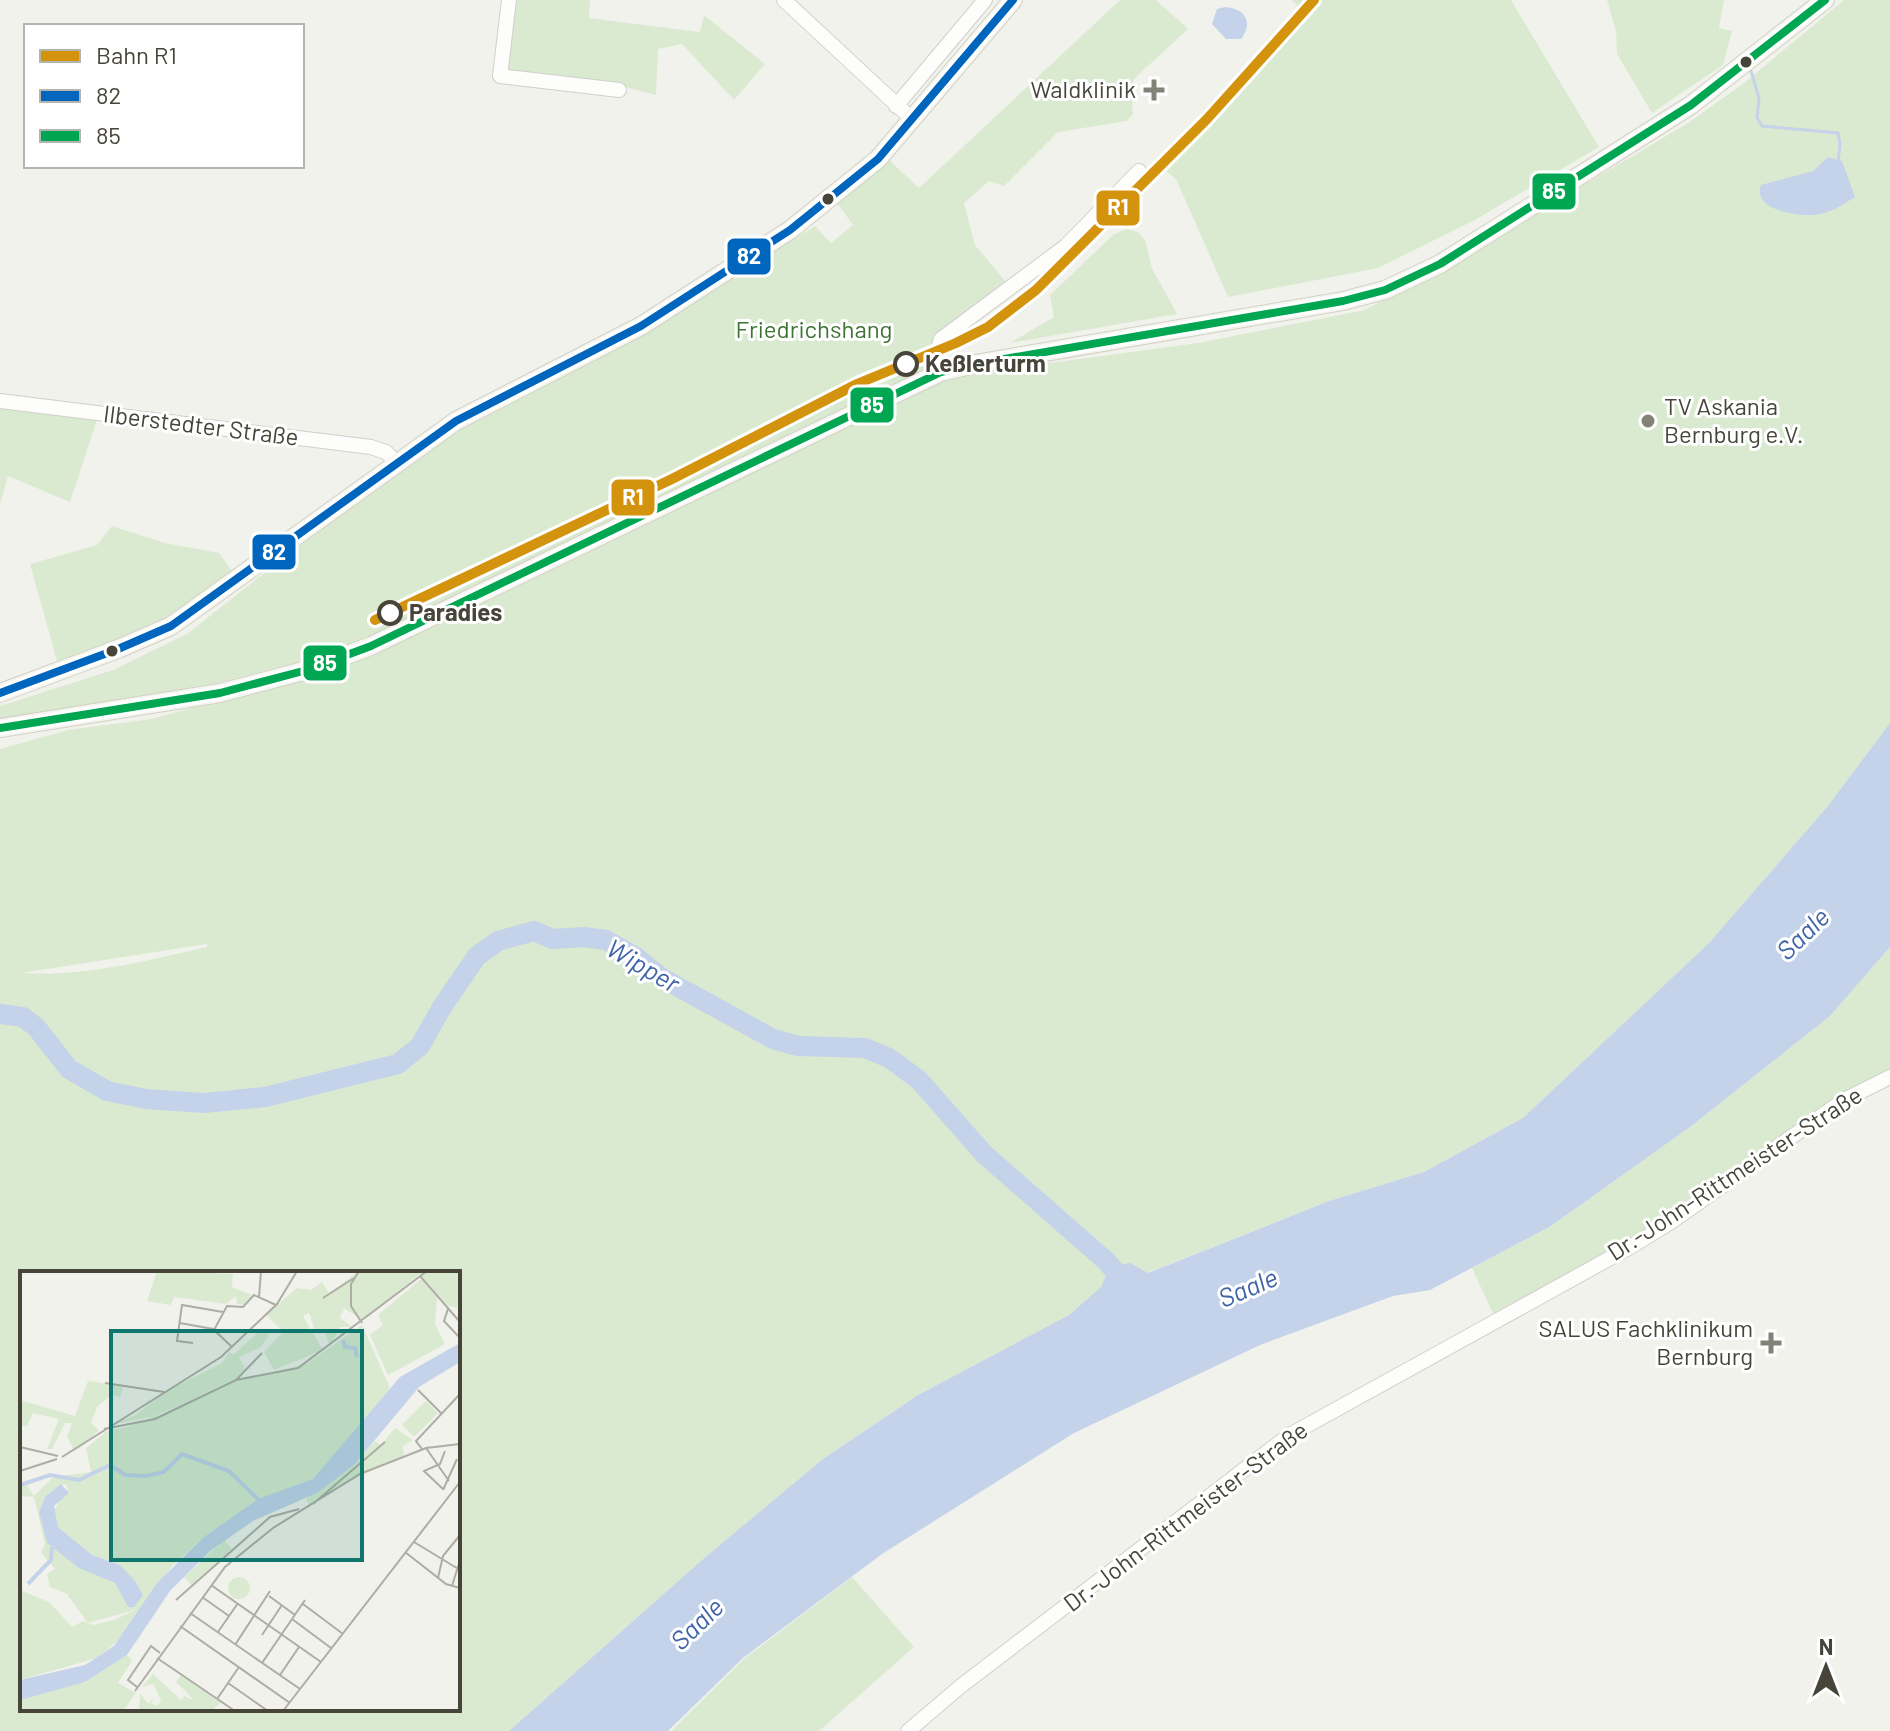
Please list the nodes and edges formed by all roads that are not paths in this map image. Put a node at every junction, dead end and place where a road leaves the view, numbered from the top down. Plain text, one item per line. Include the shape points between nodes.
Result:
1 (509, 0) edge
2 (784, 0) edge
3 (985, 0) edge
4 (1013, 0) edge
5 (1825, 0) edge
6 (619, 90) dead end
7 (896, 106) junction
8 (913, 120) junction
9 (1139, 171) dead end
10 (941, 372) junction
11 (0, 401) edge
12 (396, 462) junction
13 (0, 693) edge
14 (0, 728) edge
15 (1890, 1077) edge
16 (908, 1731) edge

1 - 6 street via 500,76
2 - 7 street
3 - 7 street
4 - 8 street
5 - 10 street via 1681,111 1440,264 1394,287 1343,301
7 - 8 street
8 - 12 street via 878,159 770,244 641,326 477,408
9 - 10 street via 1066,246 941,339 936,356
10 - 14 street via 371,646 307,670 200,697
11 - 12 street, Ilberstedter Straße via 371,447
12 - 13 street via 171,626
15 - 16 street, Dr.-John-Rittmeister-Straße via 1844,1100 1632,1246 1288,1436

